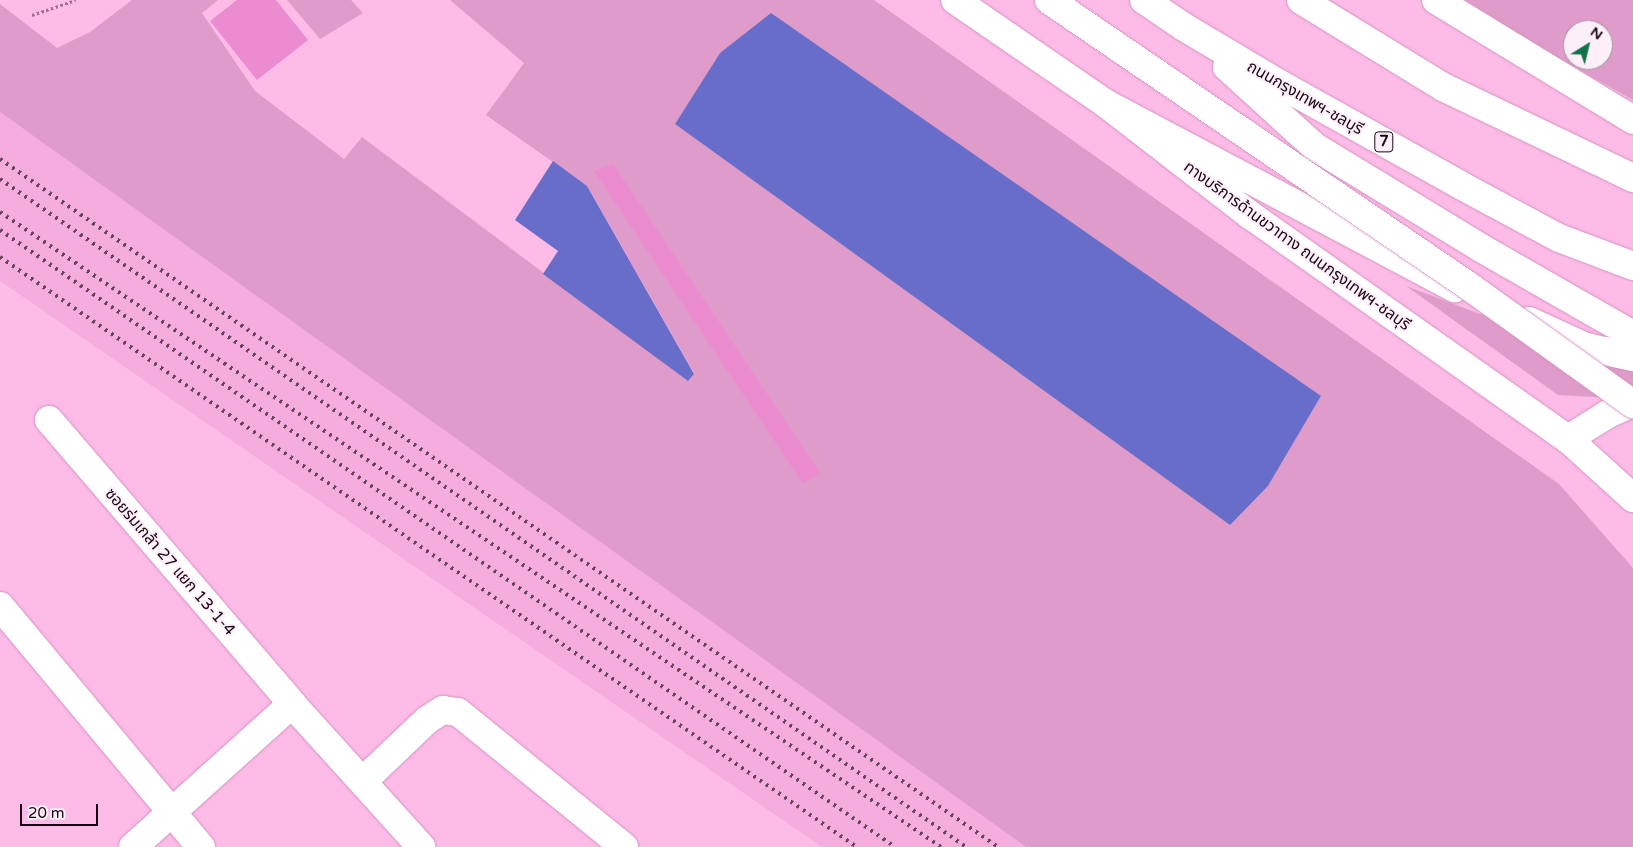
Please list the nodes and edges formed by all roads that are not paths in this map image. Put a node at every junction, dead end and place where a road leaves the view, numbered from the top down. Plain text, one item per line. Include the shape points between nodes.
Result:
1 (955, 0) edge
2 (1049, 0) edge
3 (1144, 0) edge
4 (1301, 0) edge
5 (1436, 0) edge
6 (1184, 28) junction
7 (1105, 103) junction
8 (1633, 120) edge
9 (1633, 178) edge
10 (1633, 266) edge
11 (1633, 335) edge
12 (1633, 357) edge
13 (1633, 404) edge
14 (49, 420) dead end
15 (1568, 439) junction
16 (1633, 498) edge
17 (0, 606) edge
18 (292, 704) junction
19 (364, 781) junction
20 (173, 813) junction
21 (133, 847) edge
22 (201, 847) edge
23 (422, 847) edge
24 (624, 847) edge

1 - 7 main road, ทางบริการด้านขวาทาง ถนนกรุงเทพฯ-ชลบุรี
2 - 13 main road, bridge via 1470,287
3 - 6 main road, ถนนกรุงเทพฯ-ชลบุรี / 7
4 - 9 main road via 1442,87
5 - 8 main road
6 - 10 main road, ถนนกรุงเทพฯ-ชลบุรี / 7 via 1559,238
6 - 11 main road via 1315,147
7 - 12 main road via 1460,290 1586,347
7 - 15 main road, ทางบริการด้านขวาทาง ถนนกรุงเทพฯ-ชลบุรี via 1250,215
13 - 15 main road via 1608,414
14 - 18 main road, ซอยร่มเกล้า 27 แยก 13-1-4
15 - 16 main road, ทางบริการด้านขวาทาง ถนนกรุงเทพฯ-ชลบุรี
17 - 20 main road
18 - 19 main road, ซอยร่มเกล้า 27 แยก 13-1-4
18 - 20 main road
19 - 23 main road, ซอยร่มเกล้า 27 แยก 13-1-4
19 - 24 main road via 427,720 443,710 458,712
20 - 21 main road
20 - 22 main road

